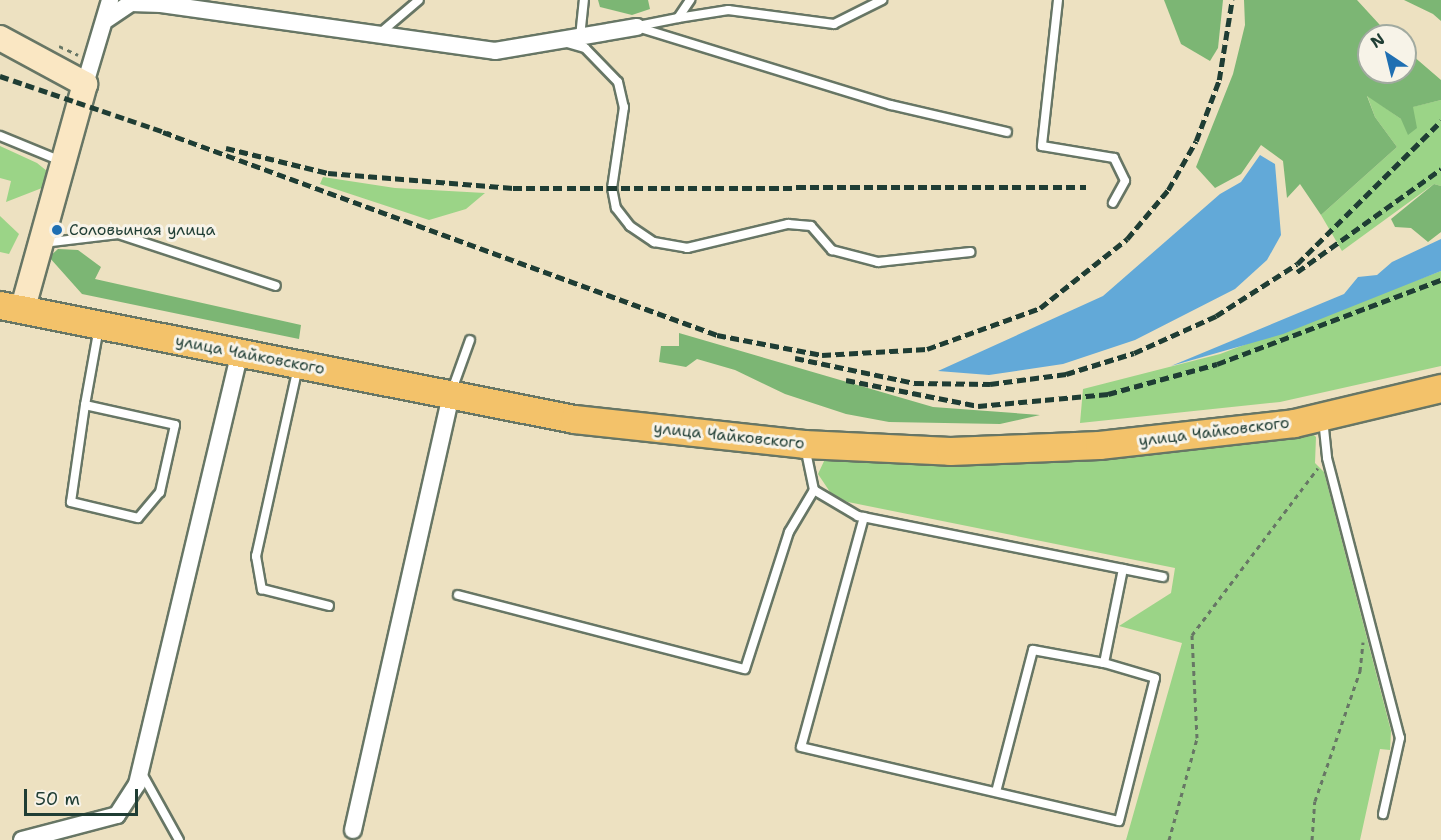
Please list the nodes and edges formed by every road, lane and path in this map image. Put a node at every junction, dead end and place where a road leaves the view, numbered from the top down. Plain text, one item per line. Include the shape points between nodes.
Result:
1 (110, 0) edge
2 (419, 0) edge
3 (584, 0) edge
4 (690, 0) edge
5 (882, 0) edge
6 (1058, 0) edge
7 (134, 2) edge
8 (678, 18) junction
9 (107, 19) junction
10 (636, 27) junction
11 (376, 36) junction
12 (580, 37) junction
13 (0, 38) edge
14 (556, 41) junction
15 (85, 84) junction
16 (1007, 132) dead end
17 (0, 136) edge
18 (64, 162) junction
19 (1113, 203) dead end
20 (39, 244) junction
21 (970, 252) dead end
22 (276, 286) dead end
23 (12, 306) edge
24 (99, 325) junction
25 (470, 340) dead end
26 (240, 353) junction
27 (298, 364) junction
28 (1441, 388) edge
29 (451, 396) junction
30 (85, 405) junction
31 (1323, 416) junction
32 (804, 444) junction
33 (1327, 458) junction
34 (814, 490) junction
35 (864, 517) junction
36 (1123, 569) junction
37 (1163, 577) dead end
38 (458, 595) dead end
39 (329, 606) dead end
40 (1363, 637) dead end
41 (1104, 663) junction
42 (138, 767) junction
43 (996, 792) junction
44 (1383, 814) dead end
45 (353, 830) dead end
46 (22, 840) edge
47 (179, 840) edge
48 (1169, 840) edge
49 (1312, 840) edge

1 - 9 street
2 - 11 lane
3 - 12 lane
4 - 8 lane
5 - 8 lane via 834,24 728,10
6 - 19 lane via 1042,146 1114,158 1125,181
7 - 9 street
7 - 11 street
8 - 10 lane
9 - 15 street
10 - 12 street
10 - 16 lane via 891,105
11 - 14 street via 495,51
12 - 14 street
13 - 15 main road
14 - 21 lane via 585,48 618,82 624,107 612,188 616,208 630,226 654,242 687,248 788,224 811,226 832,250 878,262
15 - 18 main road
17 - 18 lane
18 - 20 main road
20 - 22 lane via 118,234
20 - 23 main road
23 - 24 main road, улица Чайковского
24 - 26 main road, улица Чайковского
24 - 30 lane
25 - 29 lane
26 - 27 main road, улица Чайковского
26 - 42 street
27 - 29 main road, улица Чайковского
27 - 39 lane via 256,556 262,589
28 - 31 main road, улица Чайковского
29 - 32 main road, улица Чайковского via 574,419
29 - 45 street
30 - 30 lane via 175,425 160,492 138,518 71,502
31 - 32 main road, улица Чайковского via 1024,451
31 - 33 lane
32 - 34 lane
33 - 44 lane via 1400,738
33 - 48 path via 1192,635 1197,738
34 - 35 lane
34 - 38 lane via 789,532 745,669
35 - 36 lane
35 - 43 lane via 801,747
36 - 37 lane
36 - 41 lane
40 - 49 path via 1360,671 1315,801
41 - 43 lane via 1034,650
41 - 43 lane via 1155,678 1119,821
42 - 46 street via 137,784 126,805 98,823 49,829
42 - 47 lane

